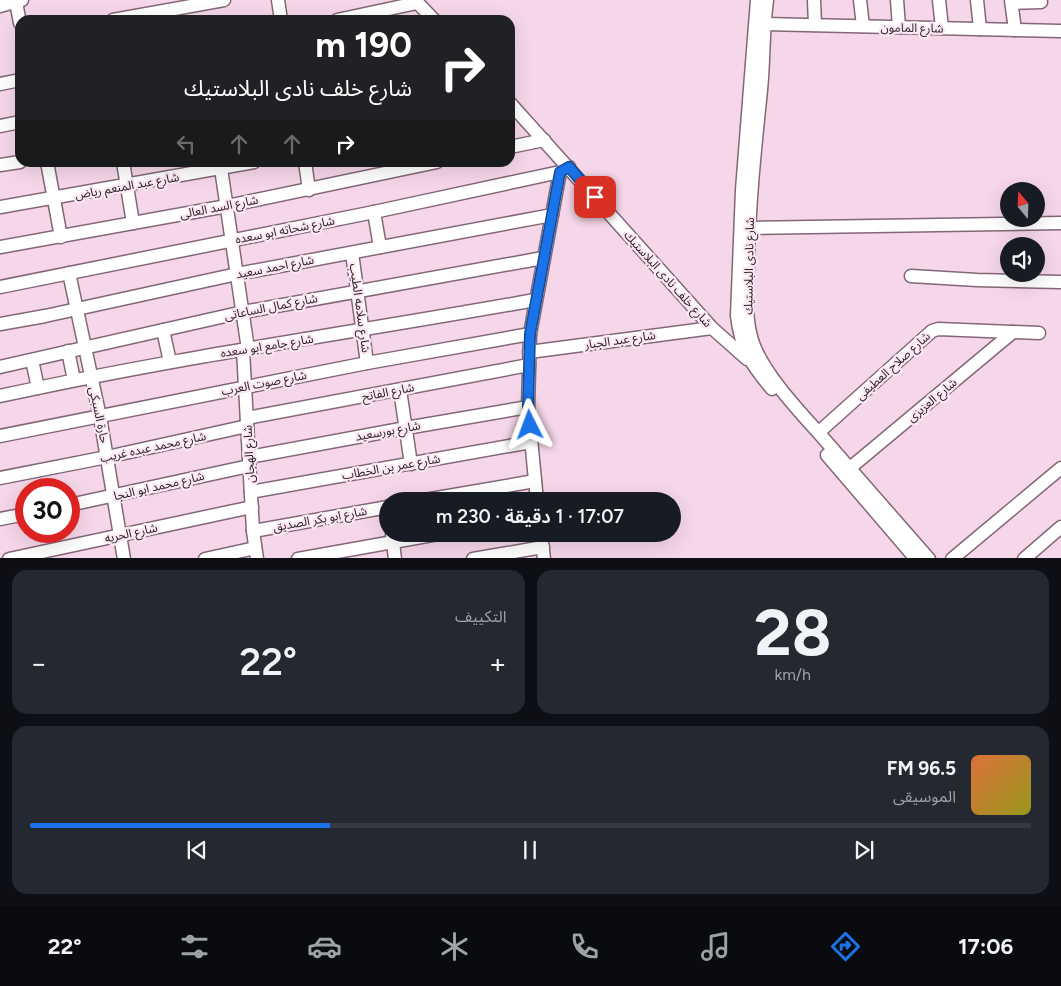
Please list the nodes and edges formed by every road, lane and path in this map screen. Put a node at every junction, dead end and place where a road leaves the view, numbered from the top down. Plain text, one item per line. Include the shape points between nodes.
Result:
1 (224, 0) edge
2 (278, 0) edge
3 (757, 0) edge
4 (767, 0) edge
5 (814, 0) edge
6 (860, 0) edge
7 (897, 0) edge
8 (939, 0) edge
9 (977, 0) edge
10 (19, 1) edge
11 (1012, 1) edge
12 (416, 2) edge
13 (1041, 2) dead end
14 (0, 6) edge
15 (20, 15) edge
16 (141, 15) edge
17 (280, 15) edge
18 (359, 15) edge
19 (429, 15) edge
20 (764, 24) junction
21 (815, 25) junction
22 (863, 26) junction
23 (899, 27) junction
24 (942, 28) junction
25 (980, 29) junction
26 (1014, 30) junction
27 (1061, 31) edge
28 (15, 81) edge
29 (0, 84) edge
30 (515, 108) edge
31 (15, 123) edge
32 (0, 126) edge
33 (544, 140) junction
34 (515, 146) edge
35 (15, 163) edge
36 (0, 165) edge
37 (48, 167) edge
38 (124, 167) edge
39 (216, 167) edge
40 (221, 167) edge
41 (306, 167) edge
42 (414, 167) edge
43 (564, 170) junction
44 (127, 186) junction
45 (309, 190) junction
46 (54, 199) junction
47 (227, 206) junction
48 (0, 207) edge
49 (374, 212) junction
50 (552, 215) junction
51 (133, 223) junction
52 (1061, 223) edge
53 (748, 228) junction
54 (61, 237) junction
55 (232, 240) junction
56 (0, 247) edge
57 (380, 247) junction
58 (352, 253) junction
59 (543, 258) junction
60 (69, 272) junction
61 (237, 274) junction
62 (911, 276) dead end
63 (1061, 282) edge
64 (0, 287) edge
65 (357, 291) junction
66 (535, 300) junction
67 (78, 309) junction
68 (243, 312) junction
69 (0, 324) edge
70 (712, 328) junction
71 (163, 330) junction
72 (363, 330) junction
73 (1013, 332) junction
74 (1039, 333) dead end
75 (530, 334) junction
76 (85, 348) junction
77 (246, 349) junction
78 (68, 352) junction
79 (529, 352) junction
80 (32, 360) junction
81 (170, 362) junction
82 (750, 362) junction
83 (367, 363) junction
84 (529, 366) junction
85 (0, 367) edge
86 (90, 376) junction
87 (74, 380) junction
88 (246, 387) junction
89 (38, 388) junction
90 (400, 390) junction
91 (0, 396) edge
92 (528, 407) junction
93 (100, 417) junction
94 (247, 422) junction
95 (406, 428) junction
96 (818, 432) junction
97 (0, 436) edge
98 (531, 442) junction
99 (107, 457) junction
100 (249, 461) junction
101 (411, 464) junction
102 (850, 468) junction
103 (1061, 468) edge
104 (0, 478) edge
105 (535, 481) junction
106 (251, 492) junction
107 (471, 492) edge
108 (537, 492) edge
109 (113, 496) junction
110 (80, 503) edge
111 (252, 506) junction
112 (379, 509) edge
113 (15, 516) edge
114 (0, 519) edge
115 (1061, 527) edge
116 (253, 531) junction
117 (120, 535) junction
118 (379, 541) edge
119 (393, 542) edge
120 (256, 553) edge
121 (544, 553) edge
122 (9, 558) edge
123 (124, 558) edge
124 (205, 558) edge
125 (298, 558) edge
126 (395, 558) edge
127 (472, 558) edge
128 (916, 558) edge
129 (929, 558) edge
130 (952, 558) edge
131 (1024, 558) edge

1 - 16 street
2 - 17 street
3 - 82 street, شارع نادى البلاستيك via 742,190 737,316
4 - 20 street, شارع نادى البلاستيك
5 - 21 street
6 - 22 street
7 - 23 street
8 - 24 street
9 - 25 street
10 - 14 street
10 - 15 street
11 - 13 street
11 - 26 street
12 - 18 street
12 - 19 street
20 - 21 street, شارع المامون
20 - 53 street, شارع نادى البلاستيك
21 - 22 street, شارع المامون
22 - 23 street, شارع المامون
23 - 24 street, شارع المامون
24 - 25 street, شارع المامون
25 - 26 street, شارع المامون
26 - 27 street, شارع المامون
28 - 29 street
30 - 33 street, شارع خلف نادى البلاستيك
31 - 32 street
33 - 34 street
33 - 43 street, شارع خلف نادى البلاستيك
35 - 36 street
37 - 46 street
38 - 44 street
39 - 44 street, شارع عبد المنعم رياض
40 - 47 street, شارع الهجان
41 - 45 street
42 - 45 street, شارع السد العالى
43 - 49 street, شارع شحاته ابو سعده
43 - 50 street
43 - 70 street, شارع خلف نادى البلاستيك
44 - 46 street, شارع عبد المنعم رياض
44 - 51 street
45 - 47 street, شارع السد العالى
46 - 48 street, شارع عبد المنعم رياض
46 - 54 street
47 - 51 street, شارع السد العالى
47 - 55 street, شارع الهجان
49 - 55 street, شارع شحاته ابو سعده
49 - 57 street
50 - 57 street, شارع احمد سعيد
50 - 59 street
51 - 54 street, شارع السد العالى
52 - 53 street
53 - 96 street, شارع نادى البلاستيك via 747,302 754,345 770,374
54 - 56 street, شارع السد العالى
55 - 60 street, شارع شحاته ابو سعده
55 - 61 street, شارع الهجان
57 - 58 street, شارع احمد سعيد
58 - 61 street, شارع احمد سعيد
58 - 65 street, شارع سلامه الطيب
59 - 65 street, شارع كمال الساعاتى
59 - 66 street
60 - 64 street, شارع شحاته ابو سعده
60 - 67 street, حارة السبكى
61 - 67 street, شارع احمد سعيد
61 - 68 street, شارع الهجان
62 - 63 street
65 - 68 street, شارع كمال الساعاتى
65 - 72 street, شارع سلامه الطيب
66 - 72 street, شارع جامع ابو سعده
66 - 75 street
67 - 69 street, شارع احمد سعيد
67 - 76 street, حارة السبكى
68 - 71 street, شارع كمال الساعاتى
68 - 77 street, شارع الهجان
70 - 79 street, شارع عبد الجبار
70 - 82 street, شارع خلف نادى البلاستيك
71 - 76 street, شارع كمال الساعاتى
71 - 81 street
72 - 77 street, شارع جامع ابو سعده
72 - 83 street, شارع سلامه الطيب
73 - 74 street, شارع صلاح العطيفى
73 - 96 street, شارع صلاح العطيفى via 932,331
73 - 102 street, شارع العزيزى
75 - 79 street
75 - 83 street, شارع صوت العرب
76 - 78 street, شارع كمال الساعاتى
76 - 86 street, حارة السبكى
77 - 81 street, شارع جامع ابو سعده
77 - 88 street, شارع الهجان
78 - 80 street, شارع كمال الساعاتى
78 - 87 street
79 - 84 street
80 - 85 street, شارع كمال الساعاتى
80 - 89 street
81 - 86 street, شارع جامع ابو سعده
82 - 128 street, شارع نادى البلاستيك
83 - 88 street, شارع صوت العرب
84 - 90 street, شارع الفاتح
84 - 92 street
86 - 87 street, شارع جامع ابو سعده
86 - 93 street, حارة السبكى
87 - 89 street, شارع جامع ابو سعده
88 - 93 street, شارع صوت العرب
88 - 94 street, شارع الهجان
89 - 91 street, شارع جامع ابو سعده
90 - 94 street, شارع الفاتح
90 - 95 street
92 - 95 street, شارع بورسعيد
92 - 98 street
93 - 97 street, شارع صوت العرب
93 - 99 street, حارة السبكى
94 - 99 street, شارع محمد عبده غريب
94 - 100 street, شارع الهجان
95 - 100 street, شارع بورسعيد
95 - 101 street
96 - 102 street, شارع نادى البلاستيك
98 - 101 street, شارع عمر بن الخطاب
98 - 105 street
99 - 104 street, شارع محمد عبده غريب
99 - 109 street, حارة السبكى
100 - 106 street, شارع الهجان
100 - 109 street, شارع محمد ابو النجا
101 - 106 street, شارع عمر بن الخطاب
102 - 129 street, شارع نادى البلاستيك
103 - 130 street
105 - 107 street
105 - 108 street
106 - 111 street, شارع الهجان
109 - 110 street, شارع محمد ابو النجا
109 - 117 street, حارة السبكى
111 - 116 street, شارع الهجان
111 - 117 street, شارع الحريه
112 - 116 street, شارع ابو بكر الصديق
113 - 114 street
115 - 131 street
116 - 120 street, شارع الهجان
117 - 122 street, شارع الحريه
117 - 123 street, حارة السبكى
118 - 125 street
119 - 126 street
120 - 124 street
121 - 127 street

